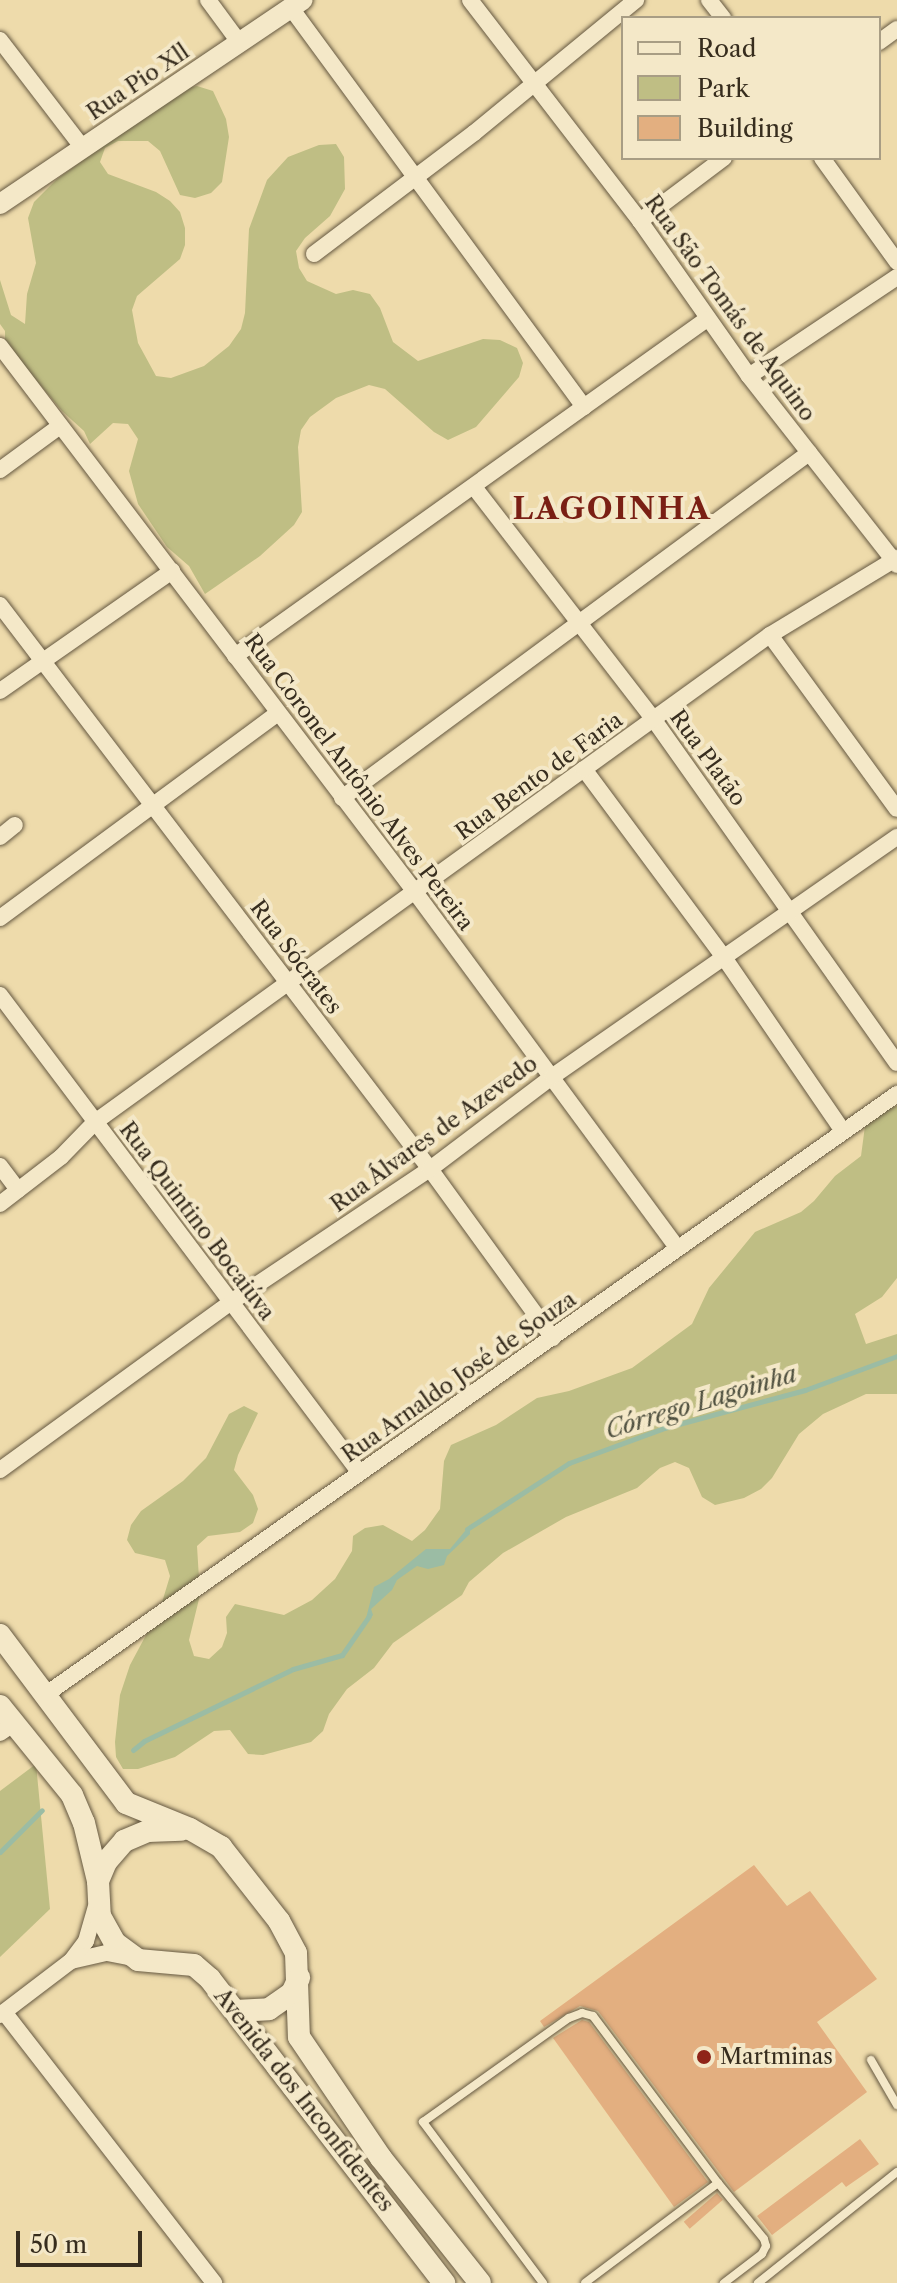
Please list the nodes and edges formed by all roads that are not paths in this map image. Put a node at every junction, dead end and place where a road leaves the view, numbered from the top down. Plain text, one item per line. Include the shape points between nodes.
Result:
1 (208, 0) edge
2 (470, 0) edge
3 (636, 0) edge
4 (709, 0) edge
5 (297, 4) edge
6 (721, 16) edge
7 (0, 40) edge
8 (239, 42) junction
9 (532, 83) junction
10 (83, 148) junction
11 (721, 160) edge
12 (823, 160) edge
13 (414, 180) junction
14 (0, 204) edge
15 (640, 221) junction
16 (314, 254) dead end
17 (897, 262) edge
18 (897, 277) edge
19 (707, 319) junction
20 (0, 346) edge
21 (749, 376) junction
22 (584, 407) junction
23 (60, 426) junction
24 (809, 453) junction
25 (0, 470) edge
26 (474, 487) junction
27 (896, 561) edge
28 (172, 571) junction
29 (0, 605) edge
30 (578, 626) junction
31 (770, 635) junction
32 (235, 656) junction
33 (43, 660) junction
34 (0, 691) edge
35 (278, 713) junction
36 (654, 720) junction
37 (584, 769) junction
38 (342, 798) junction
39 (154, 807) junction
40 (897, 809) edge
41 (15, 825) dead end
42 (0, 837) edge
43 (897, 837) edge
44 (415, 892) junction
45 (791, 911) junction
46 (0, 918) edge
47 (723, 956) junction
48 (289, 985) junction
49 (0, 995) edge
50 (897, 1063) edge
51 (553, 1076) junction
52 (897, 1094) edge
53 (95, 1122) junction
54 (842, 1130) junction
55 (0, 1166) edge
56 (430, 1169) junction
57 (18, 1190) junction
58 (0, 1204) edge
59 (677, 1247) junction
60 (231, 1302) junction
61 (553, 1338) junction
62 (0, 1470) edge
63 (360, 1473) junction
64 (2, 1642) edge
65 (45, 1695) junction
66 (4, 1721) edge
67 (190, 1829) junction
68 (98, 1881) junction
69 (138, 1960) junction
70 (71, 1961) junction
71 (299, 1978) junction
72 (235, 2011) junction
73 (2, 2014) edge
74 (871, 2060) dead end
75 (897, 2105) edge
76 (381, 2158) junction
77 (355, 2166) junction
78 (897, 2172) edge
79 (718, 2183) junction
80 (214, 2283) edge
81 (444, 2283) edge
82 (480, 2283) edge
83 (543, 2283) edge
84 (585, 2283) edge
85 (724, 2283) edge
86 (758, 2283) edge

1 - 8 street
2 - 9 street, Rua São Tomás de Aquino
3 - 9 street
4 - 6 street
5 - 8 street, Rua Pio Xll
5 - 13 street
7 - 10 street
8 - 10 street, Rua Pio Xll
9 - 13 street
9 - 15 street, Rua São Tomás de Aquino
10 - 14 street, Rua Pio Xll
11 - 15 street
12 - 17 street
13 - 16 street
13 - 22 street
15 - 19 street, Rua São Tomás de Aquino
18 - 21 street
19 - 21 street, Rua São Tomás de Aquino
19 - 22 street
20 - 23 street, Rua Coronel Antônio Alves Pereira
21 - 24 street, Rua São Tomás de Aquino
22 - 26 street
23 - 25 street
23 - 28 street, Rua Coronel Antônio Alves Pereira
24 - 27 street, Rua São Tomás de Aquino
24 - 30 street
26 - 30 street, Rua Platão
26 - 32 street
27 - 31 street, Rua Bento de Faria
28 - 32 street, Rua Coronel Antônio Alves Pereira
28 - 33 street
29 - 33 street, Rua Sócrates
30 - 36 street, Rua Platão
30 - 38 street
31 - 36 street, Rua Bento de Faria
31 - 40 street
32 - 35 street, Rua Coronel Antônio Alves Pereira
33 - 34 street
33 - 39 street, Rua Sócrates
35 - 38 street, Rua Coronel Antônio Alves Pereira
35 - 39 street
36 - 37 street, Rua Bento de Faria
36 - 45 street, Rua Platão
37 - 44 street, Rua Bento de Faria
37 - 47 street
38 - 44 street, Rua Coronel Antônio Alves Pereira
39 - 46 street
39 - 48 street, Rua Sócrates
41 - 42 street
43 - 45 street, Rua Álvares de Azevedo
44 - 48 street, Rua Bento de Faria
44 - 51 street, Rua Coronel Antônio Alves Pereira
45 - 47 street, Rua Álvares de Azevedo
45 - 50 street, Rua Platão
47 - 51 street, Rua Álvares de Azevedo
47 - 54 street
48 - 53 street, Rua Bento de Faria
48 - 56 street, Rua Sócrates
49 - 53 street, Rua Quintino Bocaiúva
51 - 56 street, Rua Álvares de Azevedo
51 - 59 street, Rua Coronel Antônio Alves Pereira
52 - 54 street, Rua Arnaldo José de Souza
53 - 57 street, Rua Bento de Faria
53 - 60 street, Rua Quintino Bocaiúva
54 - 59 street, Rua Arnaldo José de Souza
55 - 57 street
56 - 60 street, Rua Álvares de Azevedo
56 - 61 street, Rua Sócrates
57 - 58 street, Rua Bento de Faria
59 - 61 street, Rua Arnaldo José de Souza
60 - 62 street, Rua Álvares de Azevedo
60 - 63 street, Rua Quintino Bocaiúva
61 - 63 street, Rua Arnaldo José de Souza
63 - 65 street, Rua Arnaldo José de Souza
64 - 65 main road, Avenida dos Inconfidentes
65 - 67 main road, Avenida dos Inconfidentes via 126,1803
66 - 68 main road via 59,1781 80,1814
67 - 68 main road via 148,1831 124,1841
67 - 71 main road, Avenida dos Inconfidentes via 221,1847 279,1921 296,1953
68 - 69 main road via 100,1916 107,1932
68 - 70 street via 95,1920
69 - 70 street, Avenida dos Inconfidentes via 107,1953
69 - 72 main road, Avenida dos Inconfidentes via 194,1965
70 - 73 street
71 - 72 main road via 292,1993 269,2009
71 - 76 main road, Avenida dos Inconfidentes via 299,2037
72 - 77 main road, Avenida dos Inconfidentes
73 - 80 street
74 - 75 lane
76 - 77 main road
76 - 82 main road, Avenida dos Inconfidentes
77 - 81 main road, Avenida dos Inconfidentes
78 - 86 lane
79 - 83 lane via 593,2016 569,2018 423,2122
79 - 84 lane
79 - 85 lane via 766,2246

